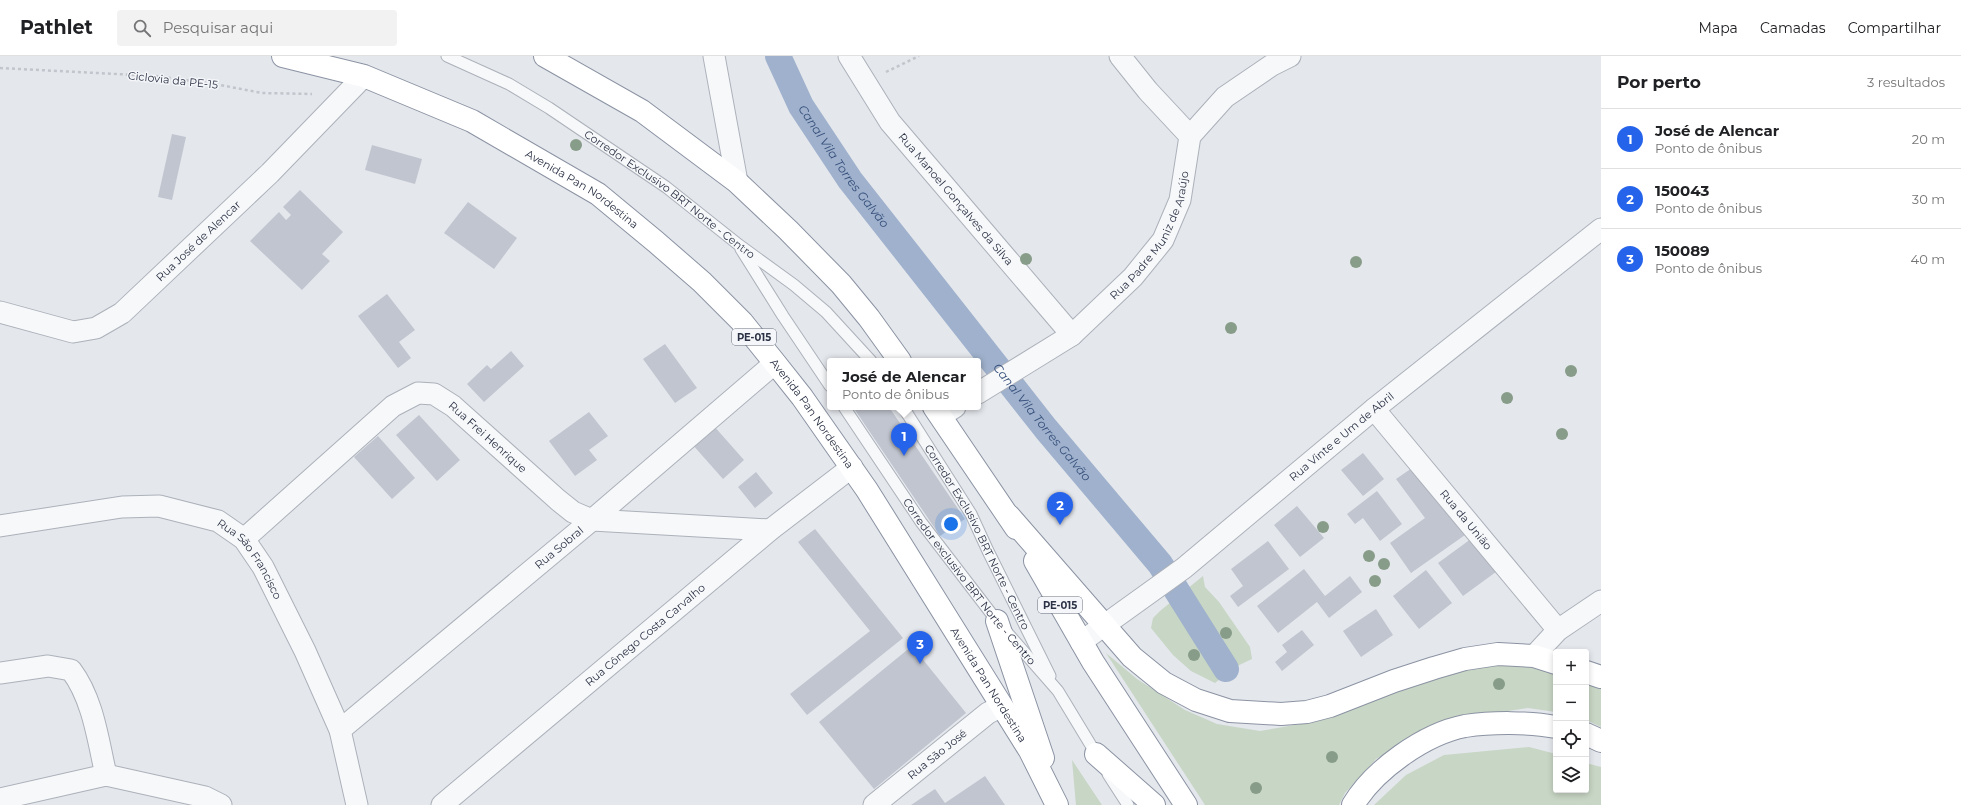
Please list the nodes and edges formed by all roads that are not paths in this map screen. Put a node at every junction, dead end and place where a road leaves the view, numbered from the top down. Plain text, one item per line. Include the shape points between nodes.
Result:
1 (283, 56) edge
2 (448, 56) edge
3 (545, 56) edge
4 (714, 56) edge
5 (849, 56) edge
6 (1290, 56) edge
7 (1127, 58) edge
8 (364, 76) junction
9 (1190, 136) junction
10 (737, 182) junction
11 (1597, 240) edge
12 (739, 245) junction
13 (0, 312) edge
14 (1072, 335) junction
15 (868, 358) edge
16 (898, 358) edge
17 (775, 363) junction
18 (827, 382) edge
19 (984, 389) edge
20 (1374, 409) junction
21 (846, 410) edge
22 (905, 410) edge
23 (943, 410) edge
24 (852, 467) junction
25 (1009, 516) junction
26 (592, 520) junction
27 (0, 526) edge
28 (770, 530) junction
29 (244, 539) junction
30 (1601, 601) edge
31 (997, 621) junction
32 (1103, 626) junction
33 (1558, 630) junction
34 (1081, 642) junction
35 (1534, 656) junction
36 (1553, 662) edge
37 (0, 673) edge
38 (1589, 673) edge
39 (1601, 677) edge
40 (1058, 691) junction
41 (1002, 706) junction
42 (1553, 726) edge
43 (340, 730) junction
44 (1589, 735) edge
45 (1601, 740) edge
46 (1096, 754) junction
47 (106, 775) junction
48 (0, 799) edge
49 (1056, 803) edge
50 (221, 805) edge
51 (357, 805) edge
52 (442, 805) edge
53 (874, 805) edge
54 (1128, 805) edge
55 (1154, 805) edge
56 (1186, 805) edge
57 (1353, 805) edge

1 - 8 highway, Avenida Pan Nordestina / PE-015
2 - 12 lane, Corredor Exclusivo BRT Norte - Centro via 509,84 549,108 666,187
3 - 10 highway via 642,111
4 - 10 street
5 - 14 street, Rua Manoel Gonçalves da Silva via 890,122
6 - 9 street via 1225,97
7 - 9 street via 1148,91
8 - 13 street, Rua José de Alencar via 270,173 122,313 96,328 73,332
8 - 17 highway, Avenida Pan Nordestina / PE-015 via 472,121 598,194 702,282 742,322
9 - 14 street, Rua Padre Muniz de Araújo via 1180,200 1163,240 1133,277
10 - 16 highway via 841,284
11 - 20 street, Rua Vinte e Um de Abril
12 - 15 lane, Corredor Exclusivo BRT Norte - Centro via 826,312
12 - 18 lane, Corredor exclusivo BRT Norte - Centro
14 - 19 street, Rua Padre Muniz de Araújo
17 - 24 highway, Avenida Pan Nordestina / PE-015
17 - 26 street, Rua Sobral
20 - 32 street, Rua Vinte e Um de Abril via 1184,568
20 - 33 street, Rua da União
21 - 31 lane, Corredor exclusivo BRT Norte - Centro via 921,522
22 - 40 lane, Corredor Exclusivo BRT Norte - Centro via 971,514
23 - 25 highway, PE-015
24 - 28 street, Rua Cônego Costa Carvalho
24 - 41 highway, Avenida Pan Nordestina / PE-015
25 - 32 highway
25 - 34 highway, PE-015
26 - 28 street, Rua Frei Henrique
26 - 29 street, Rua Frei Henrique via 573,512 558,500 453,406 434,394 418,393 393,406
26 - 43 street, Rua Sobral
27 - 29 street, Rua São Francisco via 122,507 159,506 218,521
28 - 52 street, Rua Cônego Costa Carvalho
29 - 43 street, Rua São Francisco via 263,567 305,651
30 - 33 street
31 - 40 lane, Corredor exclusivo BRT Norte - Centro
31 - 49 highway via 1040,745
32 - 34 street, Rua Vinte e Um de Abril
32 - 35 highway via 1132,657 1164,684 1196,700 1230,711 1281,714 1307,712 1465,659 1498,654
33 - 35 street
34 - 56 highway, PE-015
35 - 36 highway
37 - 47 street via 48,666 71,670 81,683
38 - 39 highway
40 - 46 lane, Corredor exclusivo BRT Norte - Centro
41 - 49 highway, Avenida Pan Nordestina / PE-015 via 1030,751
41 - 53 street, Rua São José via 988,713
42 - 57 highway via 1531,722 1465,726 1430,738 1387,766 1359,795
43 - 51 street, Rua São Francisco
44 - 45 highway
46 - 54 lane
46 - 55 highway
47 - 48 street
47 - 50 street via 205,797

